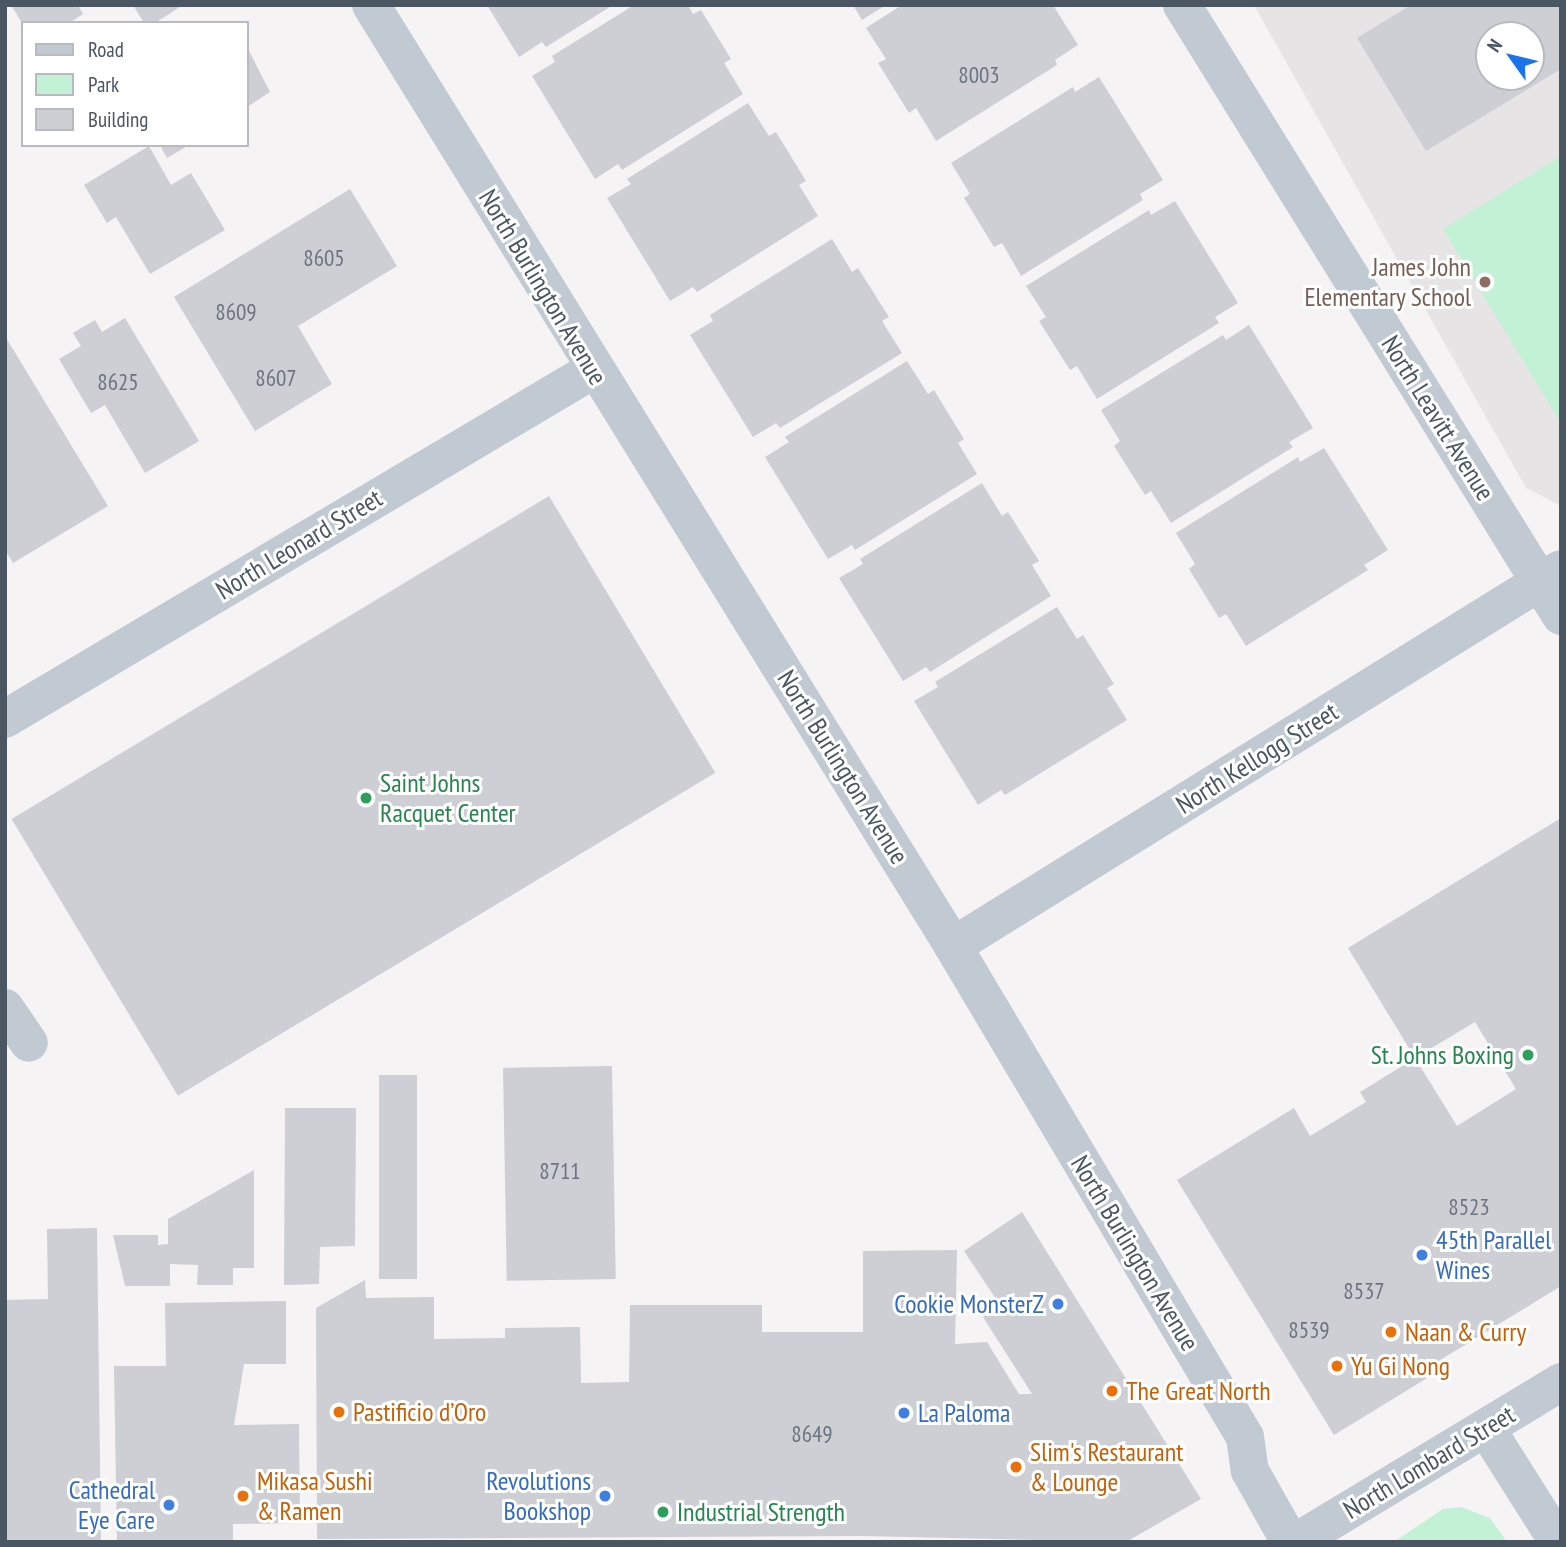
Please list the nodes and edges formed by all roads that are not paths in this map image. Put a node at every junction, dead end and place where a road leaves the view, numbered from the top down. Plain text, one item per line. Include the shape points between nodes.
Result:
1 (371, 5) edge
2 (1182, 5) edge
3 (593, 370) junction
4 (1550, 576) edge
5 (1561, 617) edge
6 (5, 719) edge
7 (953, 946) junction
8 (5, 1009) edge
9 (29, 1043) dead end
10 (1561, 1382) edge
11 (1486, 1427) junction
12 (1290, 1542) edge
13 (1296, 1542) edge
14 (1558, 1542) edge

1 - 3 street, North Burlington Avenue
2 - 4 street, North Leavitt Avenue
3 - 6 street, North Leonard Street
3 - 7 street, North Burlington Avenue
4 - 5 street, North Leavitt Avenue
4 - 7 street, North Kellogg Street
7 - 12 street, North Burlington Avenue via 1245,1437 1250,1472
8 - 9 street
10 - 11 street, North Lombard Street
11 - 13 street, North Lombard Street
11 - 14 street

